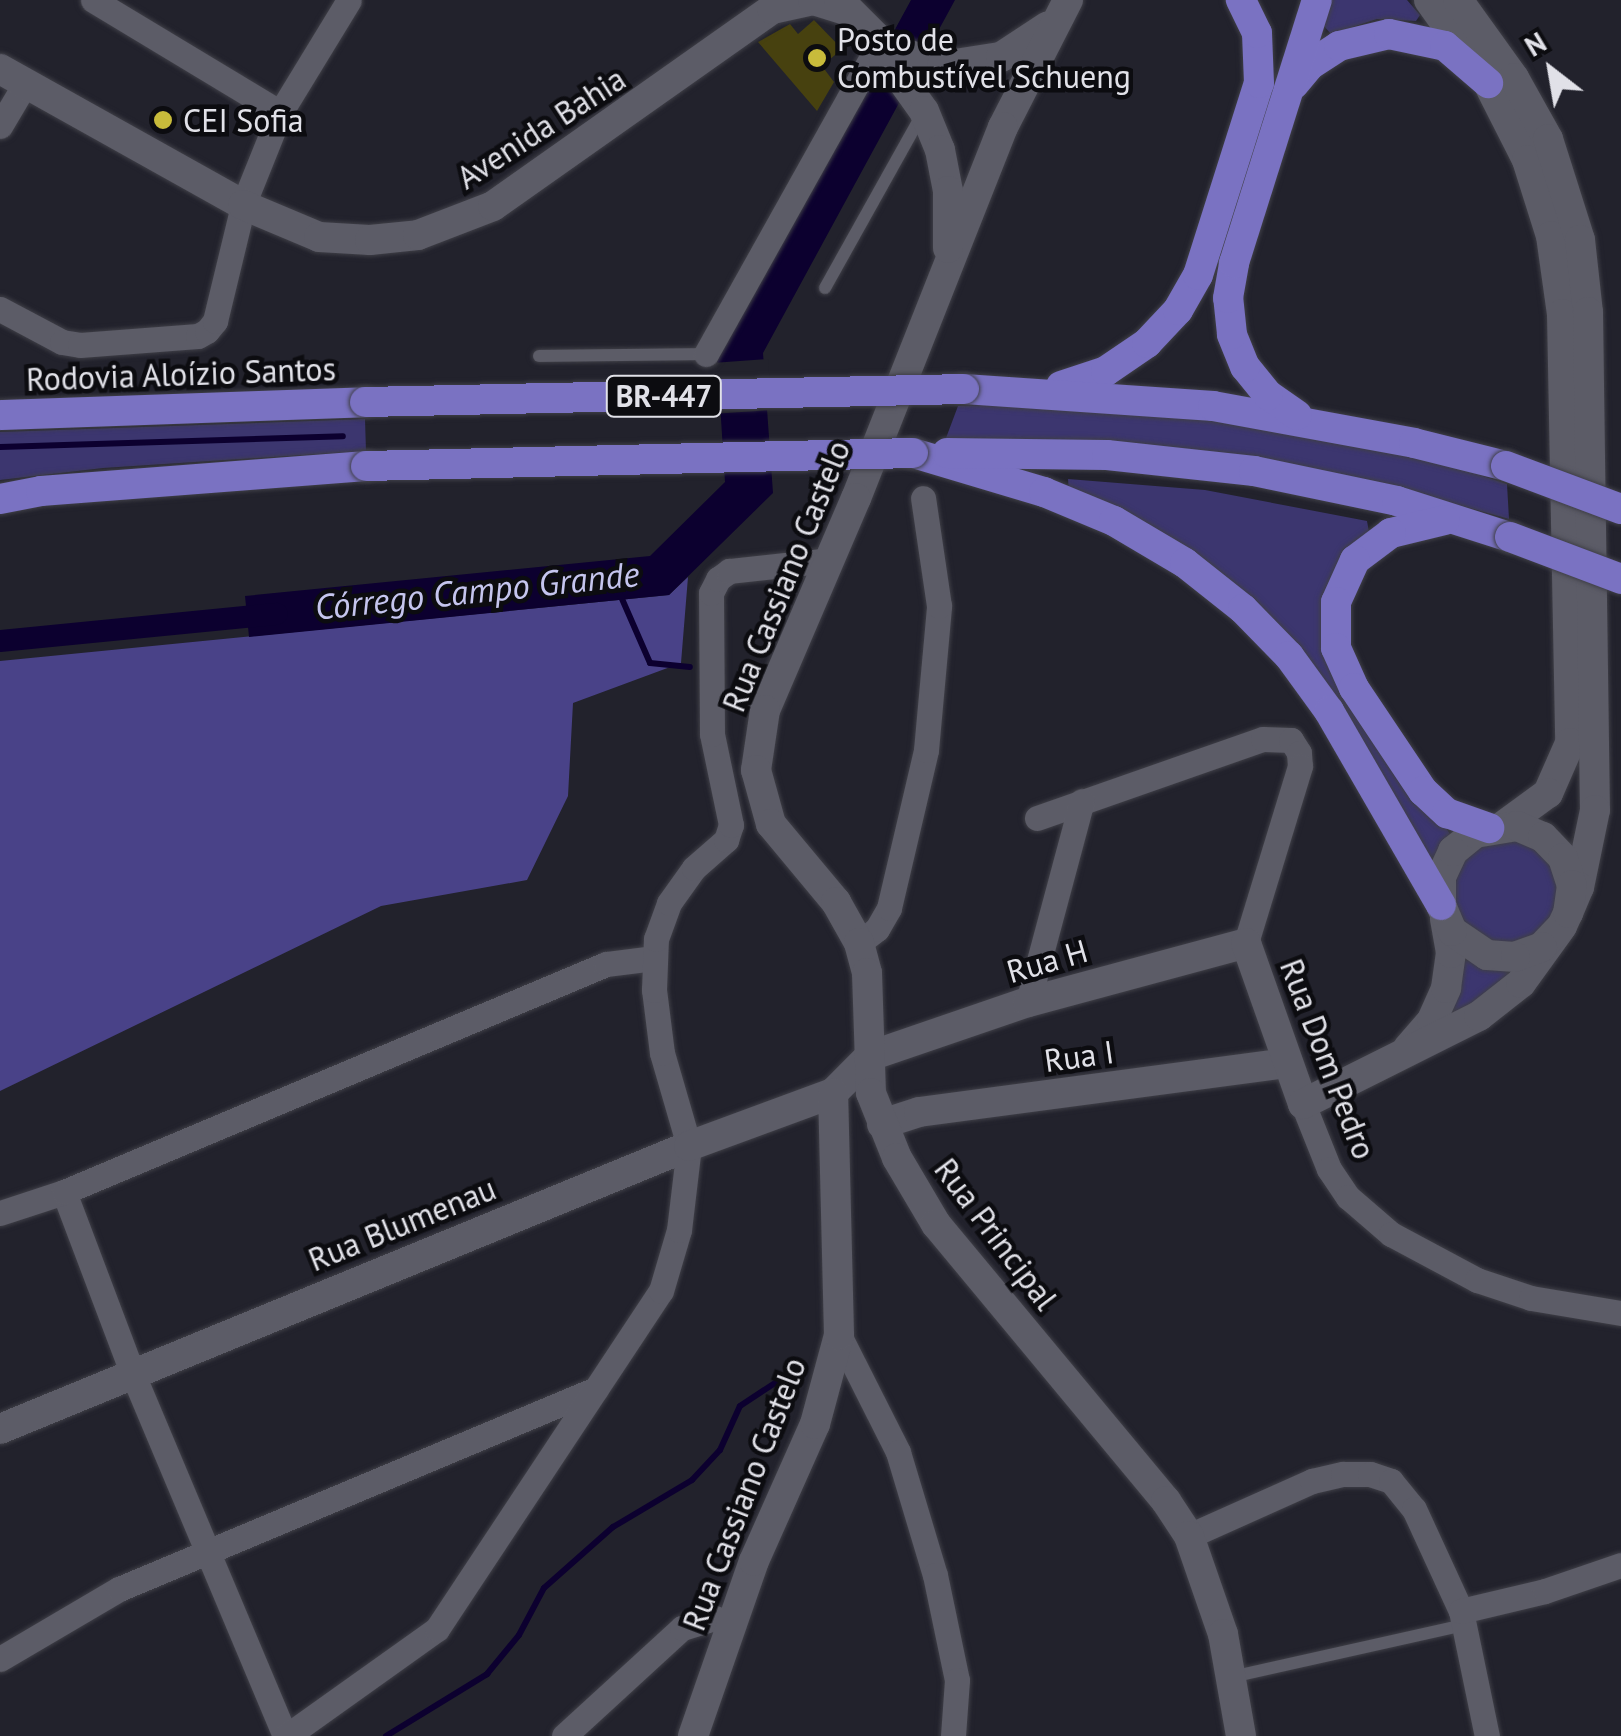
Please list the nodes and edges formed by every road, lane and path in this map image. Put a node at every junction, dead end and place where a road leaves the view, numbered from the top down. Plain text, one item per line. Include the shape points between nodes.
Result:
1 (93, 0) edge
2 (349, 0) edge
3 (768, 0) edge
4 (1068, 0) edge
5 (1241, 0) edge
6 (1317, 0) edge
7 (1429, 0) edge
8 (1458, 0) edge
9 (844, 6) edge
10 (727, 41) junction
11 (879, 46) junction
12 (12, 77) edge
13 (1488, 83) junction
14 (918, 86) junction
15 (1290, 91) junction
16 (280, 114) junction
17 (0, 126) edge
18 (242, 205) junction
19 (944, 274) junction
20 (825, 288) dead end
21 (0, 309) edge
22 (706, 354) joint
23 (540, 356) dead end
24 (1010, 391) junction
25 (0, 415) edge
26 (1313, 422) junction
27 (930, 455) junction
28 (0, 497) edge
29 (923, 498) dead end
30 (1621, 509) edge
31 (1464, 521) junction
32 (830, 560) junction
33 (1621, 580) edge
34 (1082, 801) junction
35 (1037, 818) dead end
36 (1496, 827) junction
37 (1443, 912) junction
38 (1565, 919) junction
39 (860, 943) junction
40 (1246, 943) junction
41 (654, 958) junction
42 (1028, 1002) junction
43 (870, 1056) junction
44 (1395, 1058) junction
45 (1286, 1063) junction
46 (833, 1093) junction
47 (1303, 1104) junction
48 (882, 1124) junction
49 (688, 1146) junction
50 (64, 1192) junction
51 (0, 1213) edge
52 (1621, 1313) edge
53 (839, 1335) junction
54 (132, 1372) junction
55 (596, 1389) junction
56 (0, 1429) edge
57 (1189, 1536) junction
58 (207, 1552) junction
59 (1621, 1565) edge
60 (1462, 1618) junction
61 (730, 1627) junction
62 (0, 1659) edge
63 (1231, 1677) junction
64 (286, 1736) edge
65 (564, 1736) edge
66 (693, 1736) edge
67 (953, 1736) edge
68 (1241, 1736) edge
69 (1487, 1736) edge

1 - 16 street
2 - 16 street
3 - 10 main road, Avenida Bahia
4 - 14 main road via 1035,38
4 - 19 main road, Rua Cassiano Castelo via 1010,112
5 - 24 main road via 1257,33 1259,83 1189,293 1147,343 1106,370 1059,387
6 - 15 main road
7 - 13 main road
8 - 38 main road via 1548,140 1572,205 1586,276 1595,810 1588,860
9 - 10 main road, Avenida Bahia via 786,3
9 - 11 main road, Rua Cassiano Castelo
10 - 18 main road, Avenida Bahia via 534,180 455,224 418,234 319,237
11 - 14 main road, Rua Cassiano Castelo
11 - 22 street
12 - 17 street
12 - 18 main road, Avenida Bahia
13 - 15 main road via 1444,46 1389,34 1324,55
13 - 36 main road via 1527,160 1558,274 1572,725 1566,760 1548,793
14 - 19 main road, Rua Cassiano Castelo via 948,191
14 - 20 lane
15 - 26 main road via 1234,263 1228,317 1256,382
16 - 18 street
18 - 21 street via 215,321 198,336 80,345
19 - 32 main road, Rua Cassiano Castelo
22 - 23 lane
24 - 25 main road, Rodovia Aloízio Santos / BR-447, bridge
24 - 26 main road, BR-447 via 1162,401
26 - 30 main road, BR-447, bridge via 1506,466
27 - 28 main road, BR-447, bridge via 366,466
27 - 31 main road, BR-447 via 1058,453 1205,464 1350,490
27 - 37 main road via 1114,521 1185,563 1243,609 1329,710
29 - 39 street via 939,606 926,750 889,908
31 - 33 main road, BR-447, bridge
31 - 36 main road via 1408,526 1366,549 1341,587 1334,633 1346,676 1424,791 1447,814
32 - 39 main road, Rua Cassiano Castelo via 765,710 756,770 771,824 846,914
32 - 41 street via 730,571 714,586 712,734 731,826 668,903
34 - 35 street
34 - 40 street via 1263,739 1290,740 1300,766
34 - 42 street
36 - 37 main road via 1463,841 1446,863
36 - 38 main road via 1531,830 1554,846 1569,871
37 - 38 main road via 1474,950 1501,958 1542,947
37 - 44 main road via 1450,971 1440,1005
38 - 44 main road via 1537,966 1501,1001
39 - 43 main road, Rua Principal
40 - 42 main road, Rua H
40 - 45 main road, Rua Dom Pedro
41 - 49 street via 662,1054
41 - 50 street via 606,964
42 - 43 main road, Rua H
43 - 46 main road
43 - 48 main road, Rua Principal via 871,1093
44 - 47 main road
45 - 47 main road, Rua Dom Pedro
45 - 48 main road, Rua I via 918,1112
46 - 49 main road, Rua Blumenau
46 - 53 main road, Rua Cassiano Castelo
47 - 52 street, Rua Dom Pedro via 1328,1169 1390,1234 1477,1280 1530,1298
48 - 57 main road, Rua Principal via 936,1224
49 - 54 main road, Rua Blumenau
49 - 55 street via 680,1230 661,1291
50 - 51 street
50 - 54 street
53 - 61 main road, Rua Cassiano Castelo via 814,1424
53 - 67 street via 898,1452 934,1575 957,1680
54 - 56 main road, Rua Blumenau
54 - 58 street
55 - 58 street
55 - 64 street via 436,1629
57 - 60 street via 1312,1481 1370,1474 1391,1482 1414,1509
57 - 63 main road, Rua Principal
58 - 62 street via 119,1589
58 - 64 street
59 - 60 street
60 - 63 lane
60 - 69 street
61 - 65 street via 714,1618 682,1628
61 - 66 main road, Rua Cassiano Castelo
63 - 68 main road, Rua Principal

